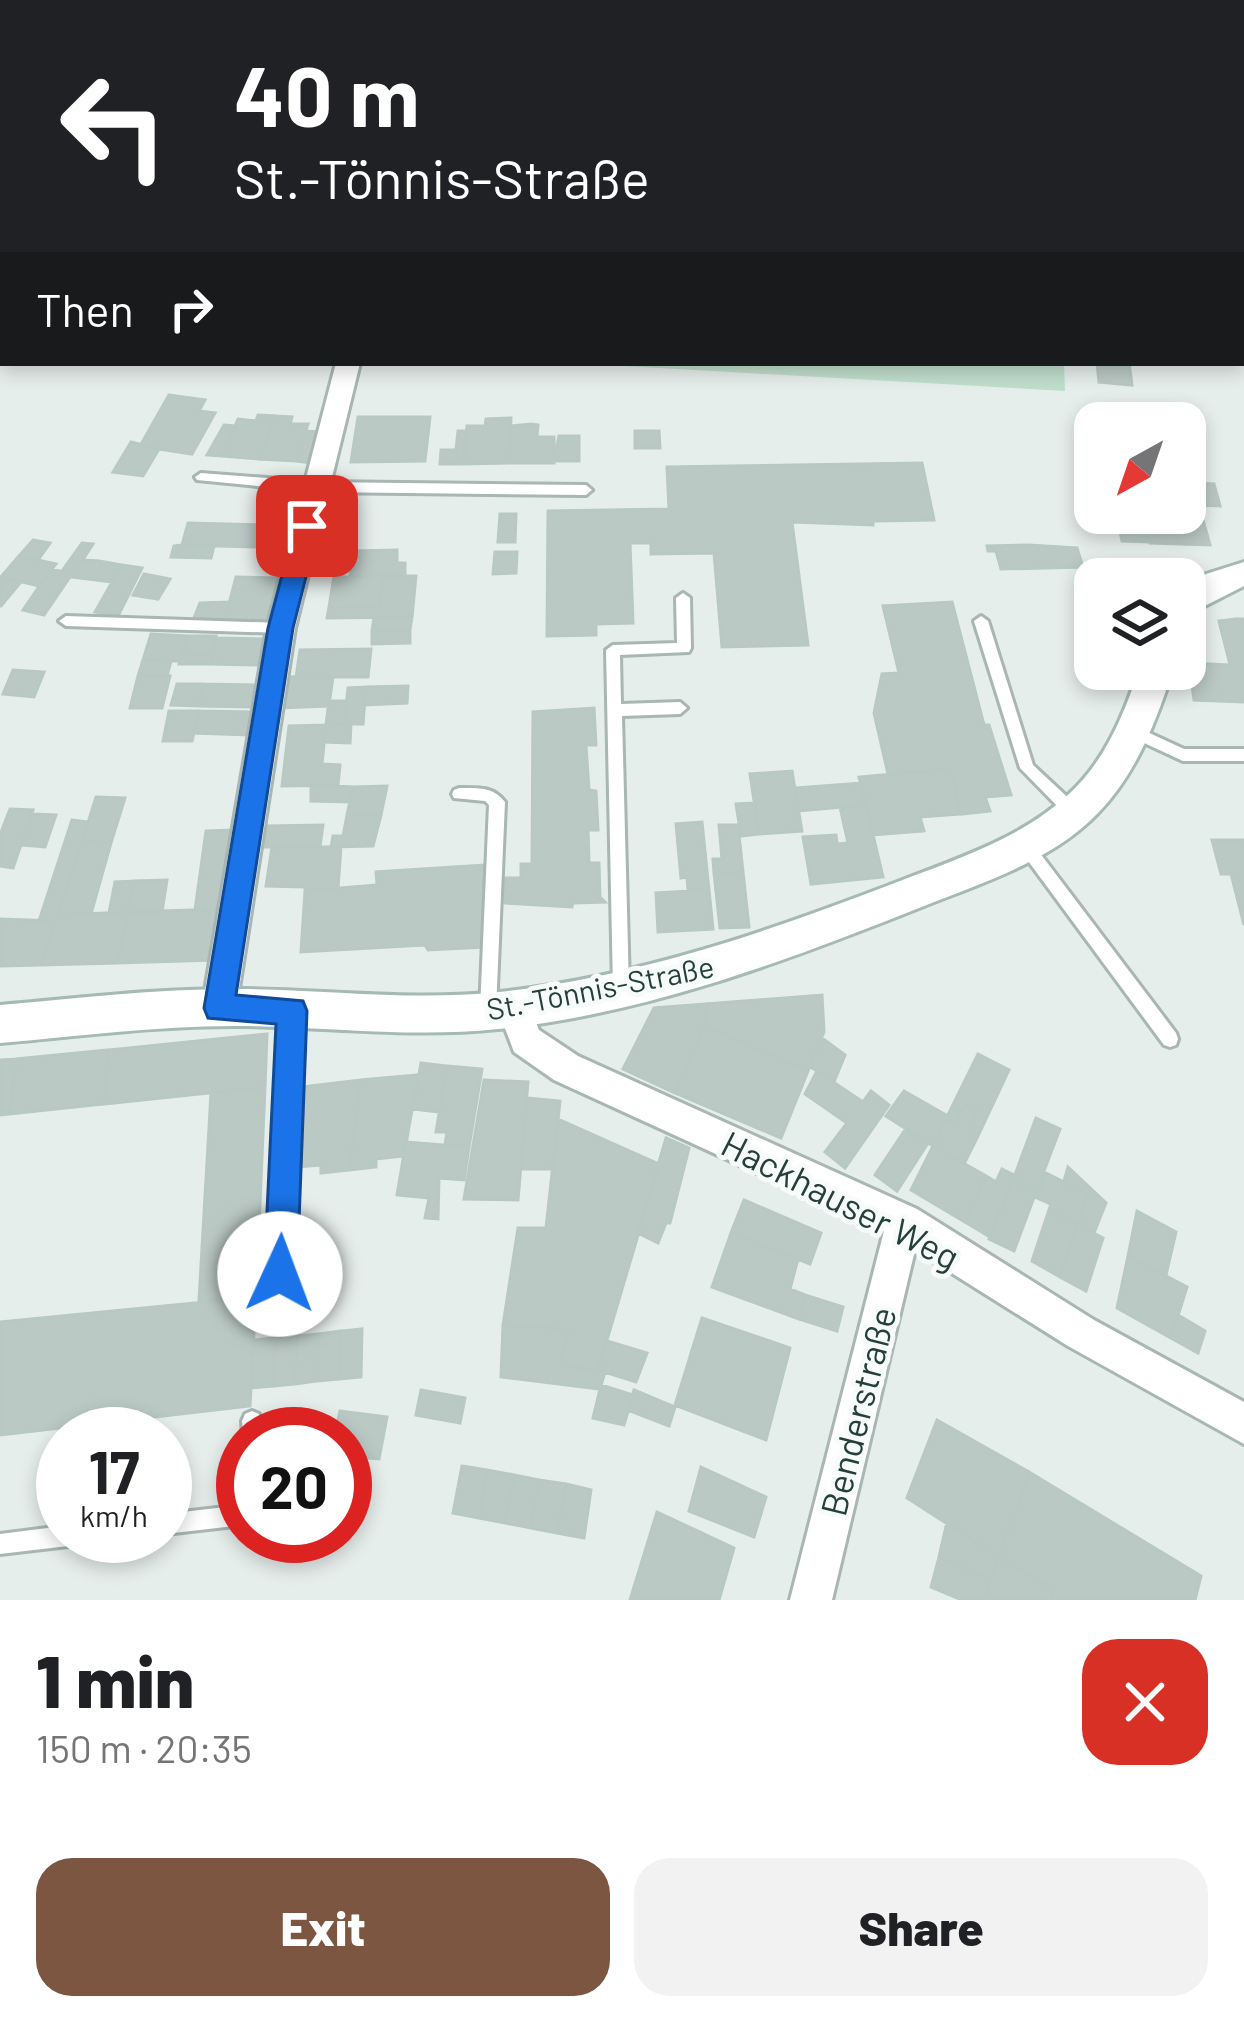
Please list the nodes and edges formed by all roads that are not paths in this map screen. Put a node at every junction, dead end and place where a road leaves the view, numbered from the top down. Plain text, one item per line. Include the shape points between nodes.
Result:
1 (346, 366) edge
2 (201, 477) dead end
3 (317, 487) junction
4 (586, 490) dead end
5 (1244, 574) edge
6 (1206, 590) edge
7 (683, 598) dead end
8 (66, 621) dead end
9 (981, 621) dead end
10 (281, 628) junction
11 (1147, 690) edge
12 (680, 708) dead end
13 (614, 710) junction
14 (1131, 730) junction
15 (1244, 755) edge
16 (459, 794) dead end
17 (1072, 811) junction
18 (1025, 844) junction
19 (621, 988) junction
20 (219, 1008) junction
21 (501, 1009) junction
22 (292, 1011) junction
23 (0, 1024) edge
24 (1170, 1039) dead end
25 (904, 1222) junction
26 (278, 1317) dead end
27 (1244, 1424) edge
28 (36, 1540) edge
29 (0, 1544) edge
30 (811, 1600) edge

1 - 3 street
2 - 3 lane
3 - 4 lane
3 - 10 street
5 - 6 main road
7 - 13 lane via 684,648 613,650
8 - 10 lane
9 - 17 lane via 1028,768
10 - 20 street
11 - 14 main road, St.-Tönnis-Straße
12 - 13 lane
13 - 19 lane
14 - 15 lane via 1183,755
14 - 17 main road, St.-Tönnis-Straße via 1101,785
16 - 21 lane via 497,802
17 - 18 main road, St.-Tönnis-Straße
18 - 19 main road, St.-Tönnis-Straße via 837,924 703,971
18 - 24 lane
19 - 21 main road, St.-Tönnis-Straße
20 - 22 main road, St.-Tönnis-Straße
20 - 23 main road, St.-Tönnis-Straße
21 - 22 main road, St.-Tönnis-Straße via 435,1016
21 - 25 street, Hackhauser Weg via 526,1041 566,1068
22 - 26 lane
25 - 27 street, Hackhauser Weg
25 - 30 street, Benderstraße
28 - 29 lane

